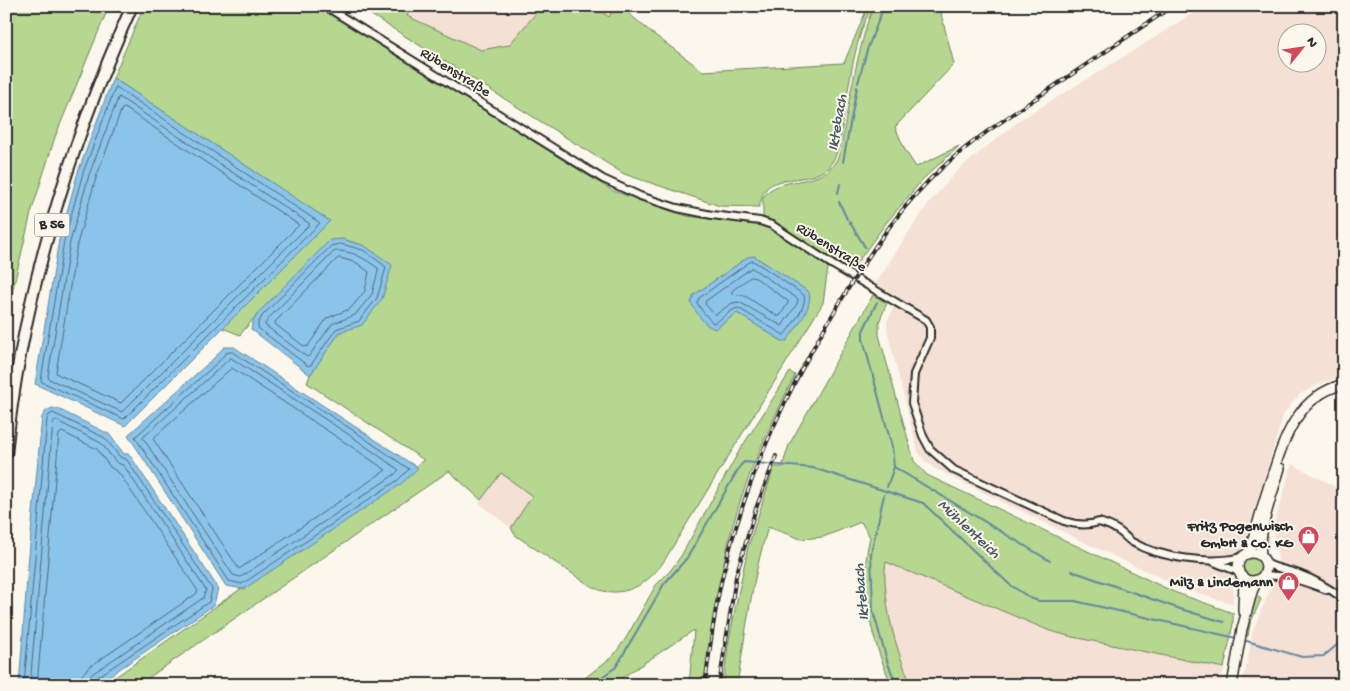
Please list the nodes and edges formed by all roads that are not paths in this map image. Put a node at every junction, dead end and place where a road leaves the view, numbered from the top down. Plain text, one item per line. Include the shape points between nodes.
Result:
1 (132, 6) edge
2 (325, 6) edge
3 (1344, 384) edge
4 (1296, 418) junction
5 (6, 454) edge
6 (1245, 555) junction
7 (1264, 559) junction
8 (1211, 561) junction
9 (1242, 575) junction
10 (1260, 578) junction
11 (1337, 594) junction
12 (1344, 599) edge
13 (1242, 631) junction
14 (1344, 677) edge
15 (1232, 685) edge
16 (1339, 685) edge

1 - 5 main road, B 56 via 84,125 42,258 22,343
2 - 8 street, Rübenstraße via 603,179 677,208 760,220 772,225 840,270 926,320 930,338 914,374 912,403 930,449 954,470 1070,523 1090,525 1100,522 1116,529 1132,542 1158,552 1177,558
3 - 4 main road via 1317,396
4 - 6 main road via 1279,452 1252,546
4 - 7 main road via 1263,532
6 - 7 main road via 1253,552
6 - 8 street, Rübenstraße
6 - 9 main road via 1238,564
7 - 10 main road via 1265,573
7 - 11 street via 1271,566 1302,575
8 - 9 street, Rübenstraße
9 - 10 main road via 1251,581
9 - 13 main road
10 - 11 street via 1288,577
10 - 13 main road via 1252,592
11 - 12 street
13 - 15 main road
14 - 16 street

